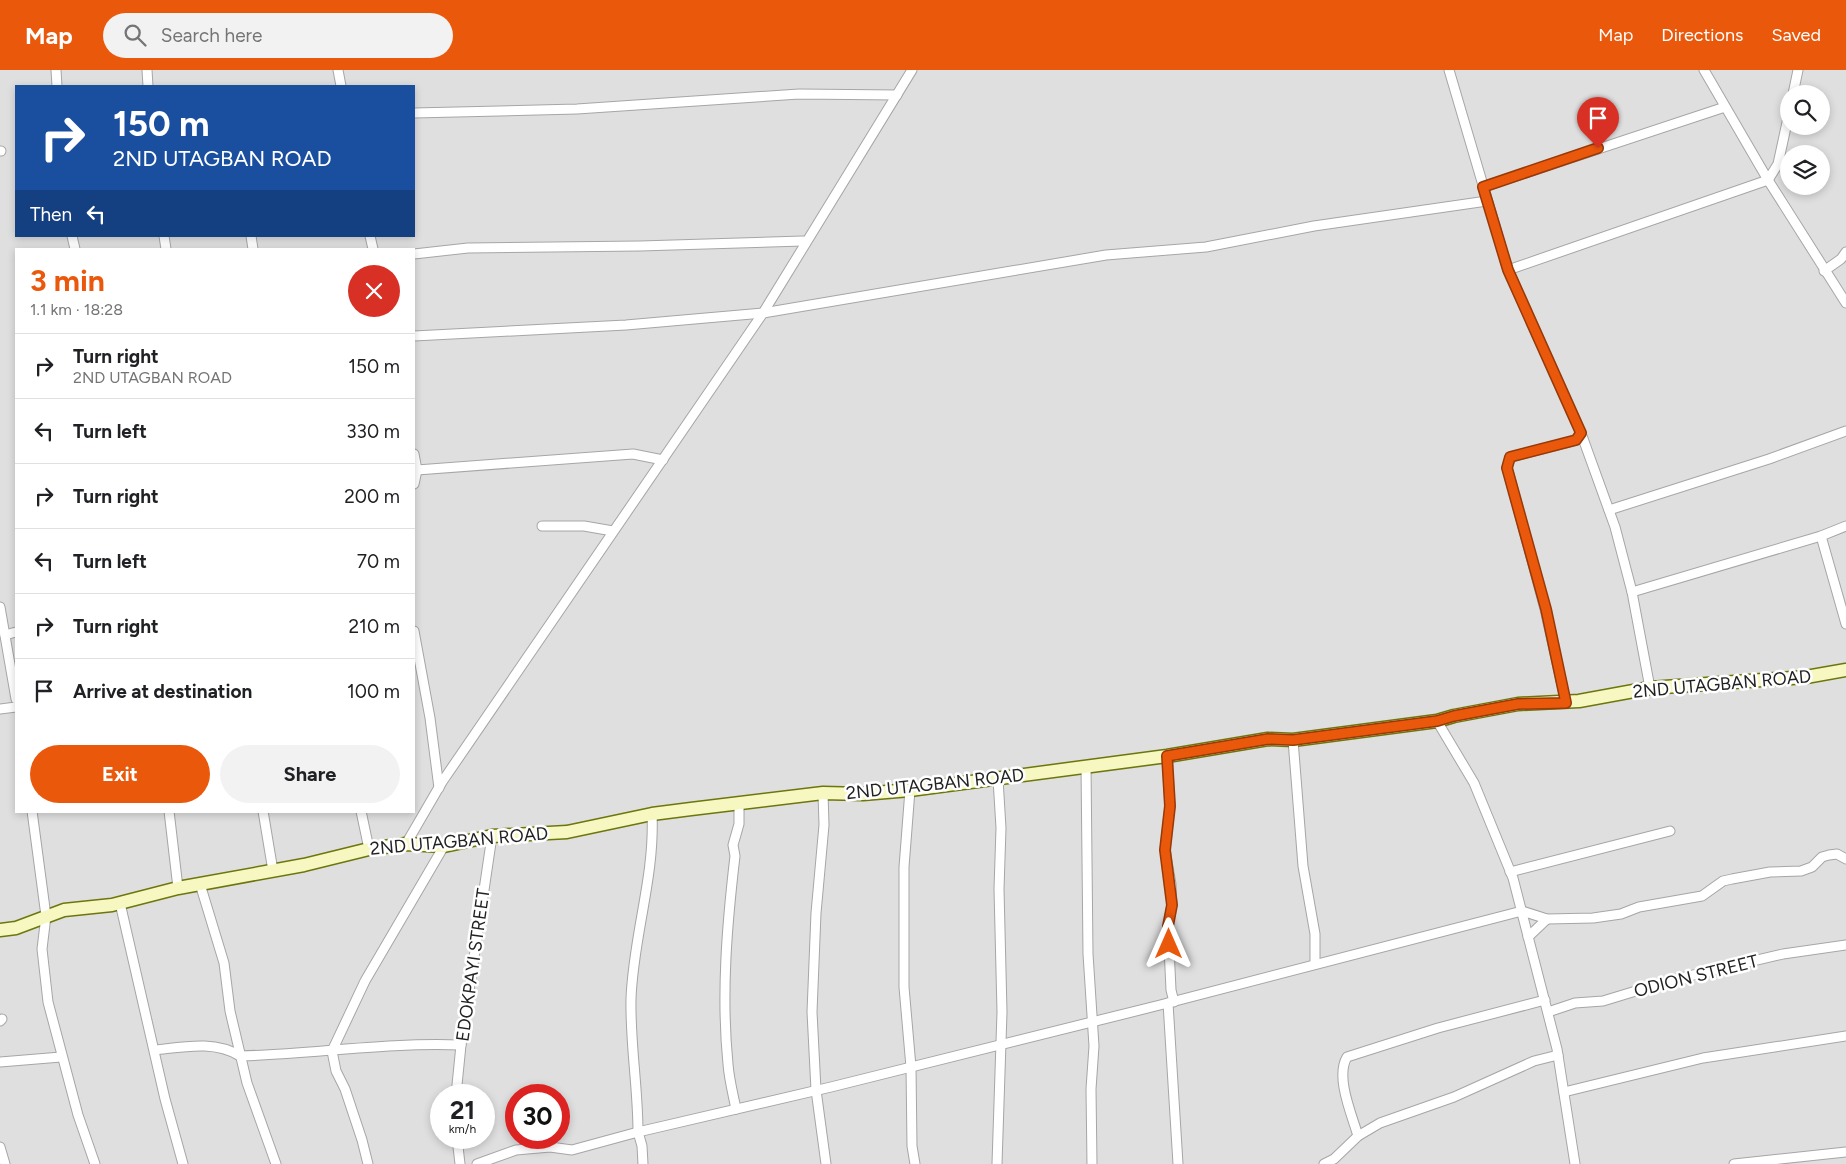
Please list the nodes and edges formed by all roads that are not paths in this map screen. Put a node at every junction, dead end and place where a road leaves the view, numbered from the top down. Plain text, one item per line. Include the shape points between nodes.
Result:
1 (56, 70) edge
2 (147, 70) edge
3 (338, 70) edge
4 (912, 70) edge
5 (1449, 70) edge
6 (1704, 70) edge
7 (1798, 70) edge
8 (58, 85) edge
9 (148, 85) edge
10 (340, 85) edge
11 (1795, 85) edge
12 (897, 96) junction
13 (1725, 107) junction
14 (415, 112) edge
15 (1784, 135) edge
16 (1768, 180) junction
17 (1483, 187) junction
18 (1487, 201) junction
19 (803, 241) dead end
20 (1846, 252) edge
21 (415, 254) edge
22 (1508, 270) junction
23 (1824, 271) junction
24 (1846, 304) edge
25 (762, 313) junction
26 (415, 336) edge
27 (1846, 431) edge
28 (1581, 433) junction
29 (415, 459) edge
30 (663, 460) junction
31 (417, 470) junction
32 (415, 479) edge
33 (1609, 510) junction
34 (542, 526) dead end
35 (1846, 526) edge
36 (613, 532) junction
37 (1821, 536) junction
38 (1632, 592) junction
39 (0, 608) edge
40 (1844, 611) edge
41 (1846, 624) edge
42 (15, 632) edge
43 (5, 635) junction
44 (415, 636) edge
45 (1846, 670) edge
46 (1650, 688) junction
47 (15, 693) edge
48 (1566, 703) junction
49 (15, 706) edge
50 (0, 709) edge
51 (1437, 721) junction
52 (1293, 740) junction
53 (1167, 756) junction
54 (1086, 766) junction
55 (998, 779) junction
56 (438, 788) junction
57 (910, 790) junction
58 (823, 793) junction
59 (739, 803) junction
60 (32, 813) edge
61 (169, 813) edge
62 (264, 813) edge
63 (362, 813) edge
64 (652, 814) junction
65 (1670, 831) dead end
66 (492, 836) junction
67 (406, 844) junction
68 (444, 846) junction
69 (368, 849) junction
70 (1846, 859) edge
71 (273, 871) junction
72 (1510, 872) junction
73 (200, 884) junction
74 (178, 888) junction
75 (120, 903) junction
76 (1522, 911) junction
77 (46, 916) junction
78 (1547, 919) junction
79 (0, 930) edge
80 (1528, 937) junction
81 (1846, 945) edge
82 (1315, 964) junction
83 (1544, 1000) junction
84 (1171, 1002) junction
85 (1548, 1012) junction
86 (1091, 1021) junction
87 (1846, 1036) edge
88 (1000, 1044) junction
89 (461, 1045) junction
90 (155, 1050) junction
91 (332, 1051) junction
92 (1558, 1055) junction
93 (240, 1056) junction
94 (62, 1057) junction
95 (0, 1062) edge
96 (911, 1067) junction
97 (457, 1084) edge
98 (816, 1090) junction
99 (1564, 1092) junction
100 (736, 1109) junction
101 (638, 1132) junction
102 (1358, 1136) junction
103 (0, 1147) edge
104 (458, 1149) edge
105 (1846, 1152) edge
106 (5, 1164) edge
107 (95, 1164) edge
108 (183, 1164) edge
109 (276, 1164) edge
110 (368, 1164) edge
111 (460, 1164) edge
112 (477, 1164) edge
113 (644, 1164) edge
114 (826, 1164) edge
115 (914, 1164) edge
116 (997, 1164) edge
117 (1092, 1164) edge
118 (1178, 1164) edge
119 (1324, 1164) edge
120 (1575, 1164) edge
121 (1734, 1164) edge

1 - 8 street
2 - 9 street
3 - 10 street
4 - 12 street
5 - 17 street
6 - 13 street
7 - 11 street
12 - 14 street via 799,94 577,109
12 - 25 street
13 - 16 street
13 - 17 street
15 - 16 street via 1778,164
16 - 22 street
16 - 23 street
17 - 18 street
18 - 22 street
18 - 25 street via 1314,226 1206,247 1106,255
19 - 21 street via 468,248
20 - 23 street
22 - 28 street
23 - 24 street
25 - 26 street via 626,325
25 - 30 street
27 - 33 street
28 - 33 street
28 - 48 street via 1576,440 1510,457 1507,468 1546,609
29 - 31 street
30 - 31 street via 633,454
30 - 36 street
31 - 32 street
33 - 38 street
34 - 36 street via 584,526
35 - 37 street
36 - 56 street
37 - 38 street
37 - 40 street
38 - 46 street
39 - 43 street
40 - 41 street
42 - 43 street
43 - 47 street
44 - 56 street via 430,718
45 - 46 street, 2ND UTAGBAN ROAD via 1806,677
46 - 48 street, 2ND UTAGBAN ROAD
48 - 51 street, 2ND UTAGBAN ROAD via 1518,704
49 - 50 street
51 - 52 street, 2ND UTAGBAN ROAD
51 - 72 street via 1474,783
52 - 53 street, 2ND UTAGBAN ROAD via 1268,739
52 - 82 street via 1303,866 1315,934
53 - 54 street, 2ND UTAGBAN ROAD
53 - 84 street via 1170,806 1165,850 1172,905 1168,926
54 - 55 street, 2ND UTAGBAN ROAD
54 - 86 street
55 - 57 street, 2ND UTAGBAN ROAD
55 - 88 street via 1001,828
56 - 67 street
57 - 58 street, 2ND UTAGBAN ROAD
57 - 96 street via 904,867 904,987
58 - 59 street, 2ND UTAGBAN ROAD
58 - 98 street via 824,825 813,959
59 - 64 street, 2ND UTAGBAN ROAD
59 - 100 street via 739,824 733,845 735,856 726,974 728,1064
60 - 77 street
61 - 74 street
62 - 71 street
63 - 69 street
64 - 66 street, 2ND UTAGBAN ROAD via 567,832
64 - 101 street via 652,863 642,910 631,998
65 - 72 street
66 - 68 street, 2ND UTAGBAN ROAD
66 - 89 street, EDOKPAYI STREET
67 - 68 street, 2ND UTAGBAN ROAD
67 - 69 street, 2ND UTAGBAN ROAD
68 - 91 street via 365,981
69 - 71 street, 2ND UTAGBAN ROAD
70 - 78 street via 1837,854 1829,855 1801,871 1770,872 1723,881 1702,896 1639,907 1621,914
71 - 73 street, 2ND UTAGBAN ROAD
72 - 76 street
73 - 74 street, 2ND UTAGBAN ROAD
73 - 93 street via 224,963
74 - 75 street, 2ND UTAGBAN ROAD
75 - 77 street, 2ND UTAGBAN ROAD via 64,910
75 - 90 street
76 - 78 street
76 - 80 street
76 - 82 street
77 - 79 street, 2ND UTAGBAN ROAD via 16,928
77 - 94 street via 42,949 48,1002
78 - 80 street
80 - 83 street
81 - 85 street, ODION STREET via 1773,956 1672,980 1604,1002 1574,1003
82 - 84 street
83 - 85 street
83 - 102 street via 1438,1028 1348,1058 1343,1065 1345,1095
84 - 86 street
84 - 118 street
85 - 92 street
86 - 88 street
86 - 117 street via 1094,1046
87 - 99 street via 1703,1058
88 - 96 street
88 - 116 street
89 - 91 street via 418,1043
89 - 97 street, EDOKPAYI STREET
90 - 93 street via 213,1046 230,1049
90 - 108 street
91 - 93 street
91 - 110 street
92 - 99 street
92 - 102 street via 1534,1061 1454,1097 1380,1123
93 - 109 street
94 - 95 street
94 - 107 street
96 - 98 street
96 - 115 street
98 - 100 street
98 - 114 street
99 - 120 street
100 - 101 street
101 - 112 street via 572,1150 550,1147 516,1150
101 - 113 street
102 - 119 street
103 - 106 street
104 - 111 street
105 - 121 street

